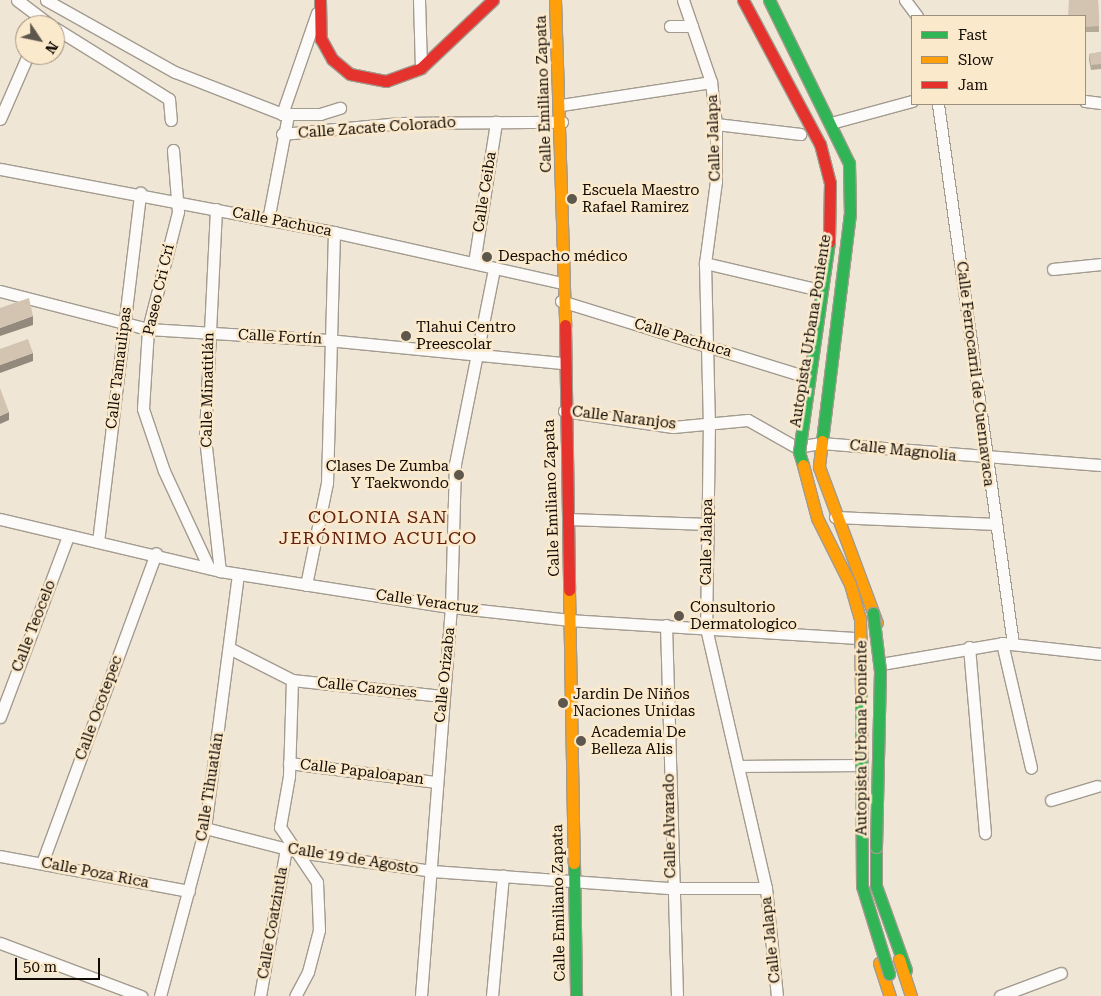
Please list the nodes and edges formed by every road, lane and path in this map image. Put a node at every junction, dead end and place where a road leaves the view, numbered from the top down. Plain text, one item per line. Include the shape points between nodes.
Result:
1 (16, 0) edge
2 (320, 0) edge
3 (419, 0) edge
4 (493, 0) edge
5 (556, 0) edge
6 (683, 0) edge
7 (738, 0) edge
8 (743, 0) edge
9 (758, 0) edge
10 (769, 0) edge
11 (905, 0) edge
12 (48, 1) edge
13 (317, 13) junction
14 (34, 15) edge
15 (45, 15) edge
16 (915, 15) edge
17 (670, 26) dead end
18 (692, 26) junction
19 (65, 34) edge
20 (24, 65) edge
21 (421, 68) junction
22 (711, 82) junction
23 (911, 101) edge
24 (1086, 101) edge
25 (1101, 103) edge
26 (561, 105) junction
27 (938, 105) edge
28 (340, 108) dead end
29 (285, 115) junction
30 (0, 119) edge
31 (171, 120) dead end
32 (496, 122) junction
33 (562, 122) junction
34 (831, 123) junction
35 (716, 124) junction
36 (282, 134) junction
37 (800, 134) dead end
38 (173, 150) dead end
39 (0, 169) edge
40 (140, 193) junction
41 (177, 202) junction
42 (216, 209) junction
43 (268, 220) junction
44 (334, 232) junction
45 (822, 249) junction
46 (843, 254) junction
47 (474, 263) junction
48 (705, 263) junction
49 (1101, 264) edge
50 (494, 268) junction
51 (1053, 269) dead end
52 (562, 284) junction
53 (816, 289) junction
54 (0, 291) edge
55 (562, 301) junction
56 (125, 325) junction
57 (148, 329) junction
58 (208, 333) junction
59 (328, 340) junction
60 (704, 344) junction
61 (476, 352) junction
62 (564, 363) junction
63 (804, 376) junction
64 (564, 411) junction
65 (709, 422) junction
66 (820, 443) junction
67 (796, 447) junction
68 (985, 458) junction
69 (1101, 465) edge
70 (835, 518) junction
71 (0, 519) edge
72 (568, 519) junction
73 (708, 524) junction
74 (996, 524) junction
75 (68, 536) junction
76 (98, 542) junction
77 (849, 548) junction
78 (156, 553) junction
79 (858, 566) junction
80 (214, 569) junction
81 (238, 574) junction
82 (841, 576) junction
83 (306, 585) junction
84 (451, 607) junction
85 (570, 620) junction
86 (666, 625) junction
87 (706, 628) junction
88 (860, 638) junction
89 (1008, 643) junction
90 (969, 647) junction
91 (230, 649) junction
92 (1101, 654) edge
93 (881, 664) junction
94 (292, 680) junction
95 (442, 696) junction
96 (0, 717) edge
97 (288, 763) junction
98 (856, 765) junction
99 (740, 766) junction
100 (1031, 768) dead end
101 (435, 782) junction
102 (1097, 786) dead end
103 (1051, 800) dead end
104 (205, 828) junction
105 (985, 833) dead end
106 (286, 849) junction
107 (299, 852) junction
108 (0, 856) edge
109 (42, 863) junction
110 (432, 871) junction
111 (503, 876) junction
112 (573, 881) junction
113 (671, 888) junction
114 (766, 888) junction
115 (189, 891) junction
116 (0, 943) edge
117 (1061, 973) dead end
118 (141, 996) edge
119 (160, 996) edge
120 (260, 996) edge
121 (295, 996) edge
122 (421, 996) edge
123 (492, 996) edge
124 (576, 996) edge
125 (677, 996) edge
126 (777, 996) edge
127 (890, 996) edge
128 (896, 996) edge
129 (913, 996) edge
130 (1000, 996) edge

1 - 14 street
2 - 13 main road
3 - 21 street
4 - 21 main road
5 - 26 main road, Calle Emiliano Zapata
6 - 18 street, Calle Jalapa
7 - 45 main road via 819,163 825,206
8 - 128 main road, Autopista Urbana Poniente, bridge via 820,144 830,183 829,244 799,452 817,518 850,584 860,618 862,886
9 - 129 main road, Autopista Urbana Poniente, bridge via 820,121 842,185 843,226 817,374 811,456 826,506 874,616 880,671 875,885
10 - 34 main road
11 - 16 street
12 - 15 street
12 - 29 street via 175,72
13 - 21 main road via 321,39 332,59 350,74 386,81
13 - 29 street
17 - 18 street
18 - 22 street, Calle Jalapa
19 - 31 street via 169,99
20 - 30 street
22 - 26 street
22 - 35 street, Calle Jalapa
23 - 34 street
24 - 25 street
26 - 33 main road, Calle Emiliano Zapata
27 - 68 street, Calle Ferrocarril de Cuernavaca
28 - 29 street
29 - 36 street
32 - 33 street, Calle Zacate Colorado
32 - 36 street, Calle Zacate Colorado via 400,124
32 - 47 street, Calle Ceiba
33 - 52 main road, Calle Emiliano Zapata
34 - 46 main road via 849,163 850,213
35 - 37 street
35 - 48 street, Calle Jalapa via 716,181
36 - 43 street
38 - 41 street, Paseo Cri Crí
39 - 40 street, Calle Pachuca
40 - 41 street, Calle Pachuca
40 - 56 street, Calle Tamaulipas
41 - 42 street, Calle Pachuca
41 - 57 street, Paseo Cri Crí
42 - 43 street, Calle Pachuca
42 - 58 street, Calle Minatitlán
43 - 44 street, Calle Pachuca
44 - 47 street, Calle Pachuca
44 - 59 street
45 - 46 main road via 834,260
45 - 53 main road
46 - 66 main road
47 - 50 street, Calle Pachuca
48 - 53 street
48 - 60 street, Calle Jalapa
49 - 51 street
50 - 52 street, Calle Pachuca
50 - 61 street, Calle Orizaba
52 - 55 main road, Calle Emiliano Zapata
53 - 63 main road
54 - 56 street, Calle Fortín
55 - 60 street, Calle Pachuca
55 - 62 main road, Calle Emiliano Zapata
56 - 57 street, Calle Fortín
56 - 76 street, Calle Tamaulipas
57 - 58 street, Calle Fortín
57 - 80 street, Paseo Cri Crí via 143,409 164,471
58 - 59 street, Calle Fortín
58 - 80 street, Calle Minatitlán via 205,438
59 - 61 street, Calle Fortín
59 - 83 street via 327,483
60 - 63 street, Calle Pachuca
60 - 65 street, Calle Jalapa
61 - 62 street, Calle Fortín
61 - 84 street, Calle Orizaba via 455,464
62 - 64 main road, Calle Emiliano Zapata
63 - 67 main road
64 - 65 street, Calle Naranjos via 673,427
64 - 72 main road, Calle Emiliano Zapata
65 - 67 street, Calle Naranjos via 748,420
65 - 73 street, Calle Jalapa
66 - 67 street, Calle Magnolia
66 - 68 street, Calle Magnolia
66 - 70 main road via 819,467
67 - 77 main road via 816,474 837,535
67 - 82 main road via 810,510
68 - 69 street, Calle Magnolia
68 - 74 street, Calle Ferrocarril de Cuernavaca
70 - 74 street
70 - 77 main road
71 - 75 street, Calle Veracruz
72 - 73 street
72 - 85 main road, Calle Emiliano Zapata
73 - 87 street, Calle Jalapa
74 - 89 street, Calle Ferrocarril de Cuernavaca
75 - 76 street, Calle Veracruz
75 - 96 street, Calle Teocelo
76 - 78 street, Calle Veracruz
77 - 79 main road
78 - 80 street, Calle Veracruz
78 - 109 street, Calle Ocotepec
79 - 82 main road via 845,568
79 - 93 main road via 877,618
80 - 81 street, Calle Veracruz
81 - 83 street, Calle Veracruz
81 - 91 street, Calle Tihuatlán
82 - 88 main road
83 - 84 street, Calle Veracruz
84 - 85 street, Calle Veracruz
84 - 95 street, Calle Orizaba
85 - 86 street, Calle Veracruz
85 - 112 main road, Calle Emiliano Zapata
86 - 87 street, Calle Veracruz
86 - 113 street, Calle Alvarado
87 - 88 street, Calle Veracruz
87 - 99 street, Calle Jalapa
88 - 98 main road
89 - 90 street
89 - 92 street
89 - 100 street, Calle Ferrocarril de Cuernavaca
90 - 93 street
90 - 105 street
91 - 94 street
91 - 104 street, Calle Tihuatlán
93 - 129 main road via 876,886
94 - 95 street, Calle Cazones
94 - 97 street
95 - 101 street, Calle Orizaba
97 - 101 street, Calle Papaloapan
97 - 107 street via 280,827
98 - 99 street
98 - 127 main road via 860,901
99 - 114 street, Calle Jalapa
101 - 110 street, Calle Orizaba
102 - 103 street
104 - 106 street, Calle 19 de Agosto
104 - 115 street, Calle Tihuatlán
106 - 107 street, Calle 19 de Agosto
106 - 120 street, Calle Coatzintla
107 - 110 street, Calle 19 de Agosto
107 - 121 street via 317,882 319,930 308,972
108 - 109 street, Calle Poza Rica
109 - 115 street, Calle Poza Rica
110 - 111 street, Calle 19 de Agosto
110 - 122 street, Calle Orizaba
111 - 112 street, Calle 19 de Agosto
111 - 123 street
112 - 113 street
112 - 124 main road, Calle Emiliano Zapata
113 - 114 street
113 - 125 street, Calle Alvarado
114 - 126 street, Calle Jalapa
115 - 119 street, Calle Tihuatlán
116 - 118 street
117 - 130 street

